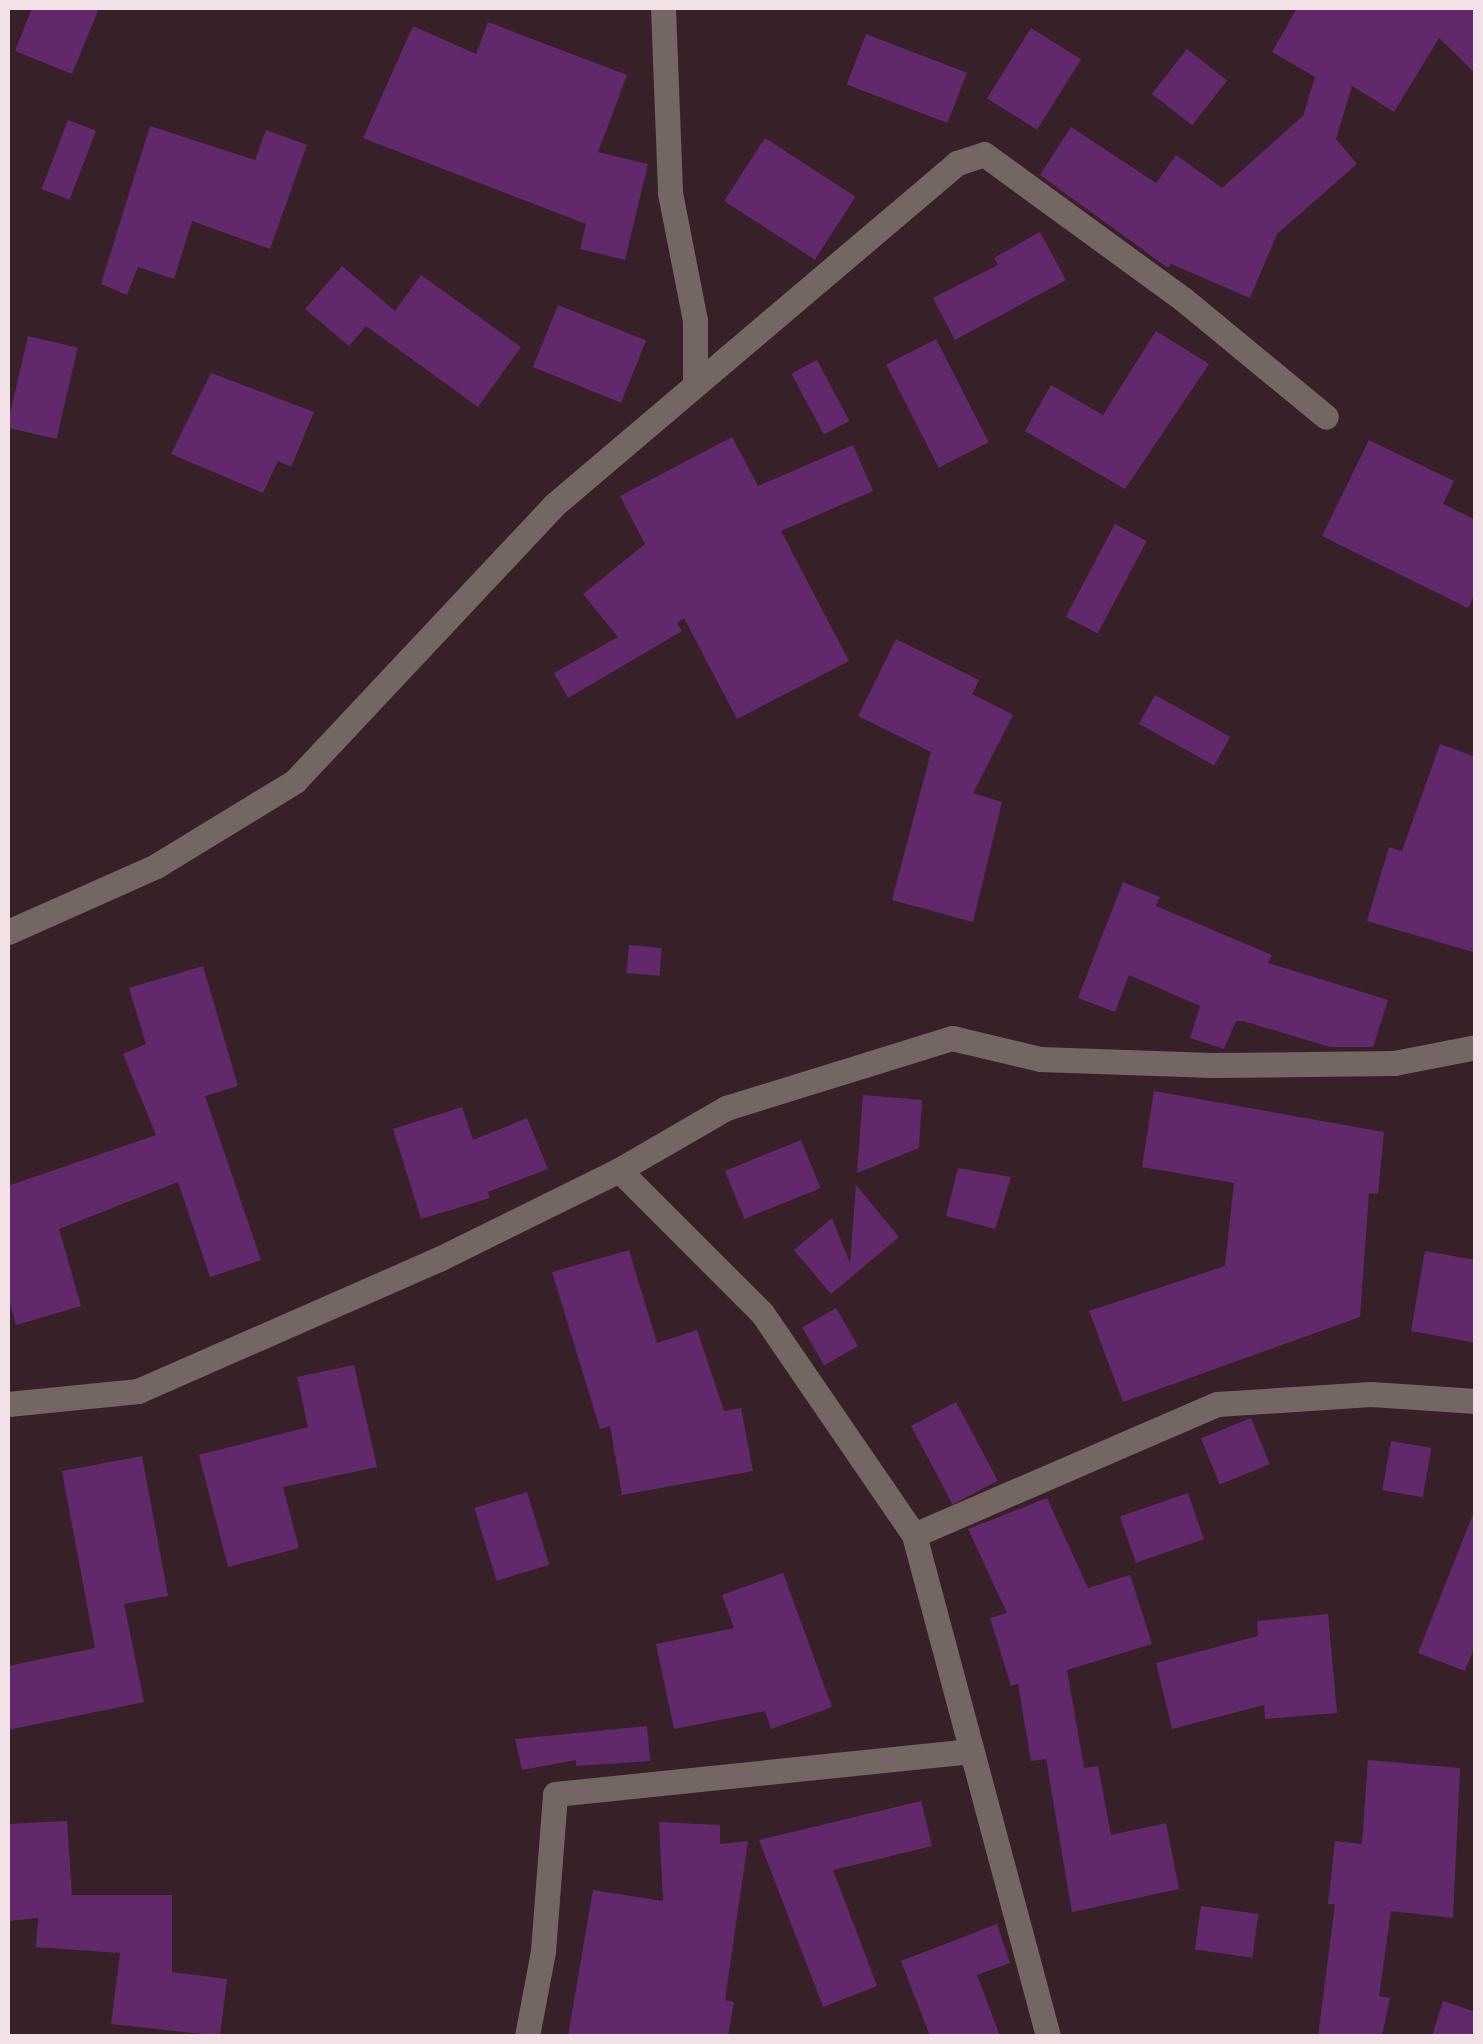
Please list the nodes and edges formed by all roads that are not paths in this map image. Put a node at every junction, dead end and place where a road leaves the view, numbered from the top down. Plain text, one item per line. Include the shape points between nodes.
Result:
1 (663, 8) edge
2 (695, 380) junction
3 (1326, 418) dead end
4 (8, 932) edge
5 (1476, 1047) edge
6 (619, 1170) junction
7 (1476, 1401) edge
8 (8, 1404) edge
9 (914, 1535) junction
10 (969, 1751) junction
11 (527, 2036) edge
12 (1048, 2036) edge

1 - 2 street via 670,193 695,320
2 - 3 street via 936,187 944,170 984,154 1183,298
2 - 4 street via 478,581 294,781 156,866
5 - 6 street via 1394,1063 1212,1064 1040,1059 952,1038 726,1108
6 - 8 street via 439,1259 138,1391
6 - 9 street via 762,1313
7 - 9 street via 1372,1394 1216,1404
9 - 10 street
10 - 11 street via 555,1794 544,1951
10 - 12 street

